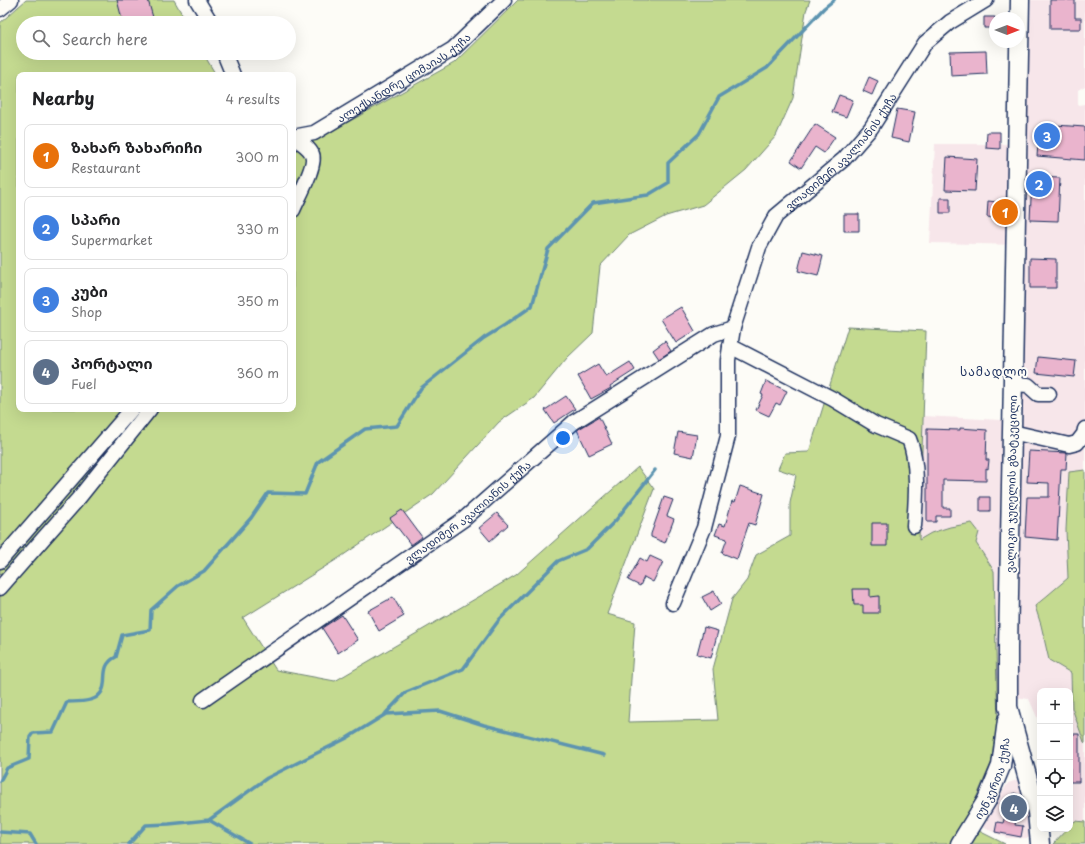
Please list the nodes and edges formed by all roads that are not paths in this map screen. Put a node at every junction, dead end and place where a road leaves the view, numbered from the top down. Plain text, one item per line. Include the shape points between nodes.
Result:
1 (11, 0) edge
2 (197, 0) edge
3 (504, 0) edge
4 (986, 0) edge
5 (1020, 0) edge
6 (0, 9) edge
7 (207, 16) edge
8 (227, 60) edge
9 (232, 72) edge
10 (296, 137) edge
11 (296, 139) edge
12 (296, 203) edge
13 (733, 328) junction
14 (730, 346) junction
15 (1013, 384) junction
16 (1049, 394) dead end
17 (129, 412) edge
18 (148, 412) edge
19 (1085, 429) edge
20 (1012, 432) junction
21 (914, 526) dead end
22 (5, 546) edge
23 (0, 561) edge
24 (0, 588) edge
25 (673, 603) dead end
26 (203, 700) dead end
27 (1008, 707) junction
28 (960, 844) edge
29 (1040, 844) edge

1 - 6 street
2 - 7 street
3 - 10 street, ალექსანდრე ცომაიას ქუჩა via 453,49 314,134
4 - 13 street, ვლადიმერ ავალიანის ქუჩა via 950,22 925,43 871,128 844,159 776,216 760,247
5 - 15 main road, ვალიკო ჯუღელის გზატკეცილი
8 - 9 street
11 - 12 street via 312,152 314,158
13 - 14 street, ვლადიმერ ავალიანის ქუჩა
13 - 26 street, ვლადიმერ ავალიანის ქუჩა via 714,334 574,422 464,519
14 - 21 street via 833,399 876,425 909,439 914,450
14 - 25 street, ვლადიმერ ავალიანის ქუჩა via 728,436 704,528
15 - 16 street via 1028,385 1038,394
15 - 20 main road, ვალიკო ჯუღელის გზატკეცილი
17 - 22 street
18 - 24 street via 78,499
19 - 20 street via 1077,443 1068,445
20 - 27 main road, ვალიკო ჯუღელის გზატკეცილი
22 - 23 street
27 - 28 main road, იუნკერთა ქუჩა via 1001,766 987,800
27 - 29 main road, ვალიკო ჯუღელის გზატკეცილი via 1037,812

